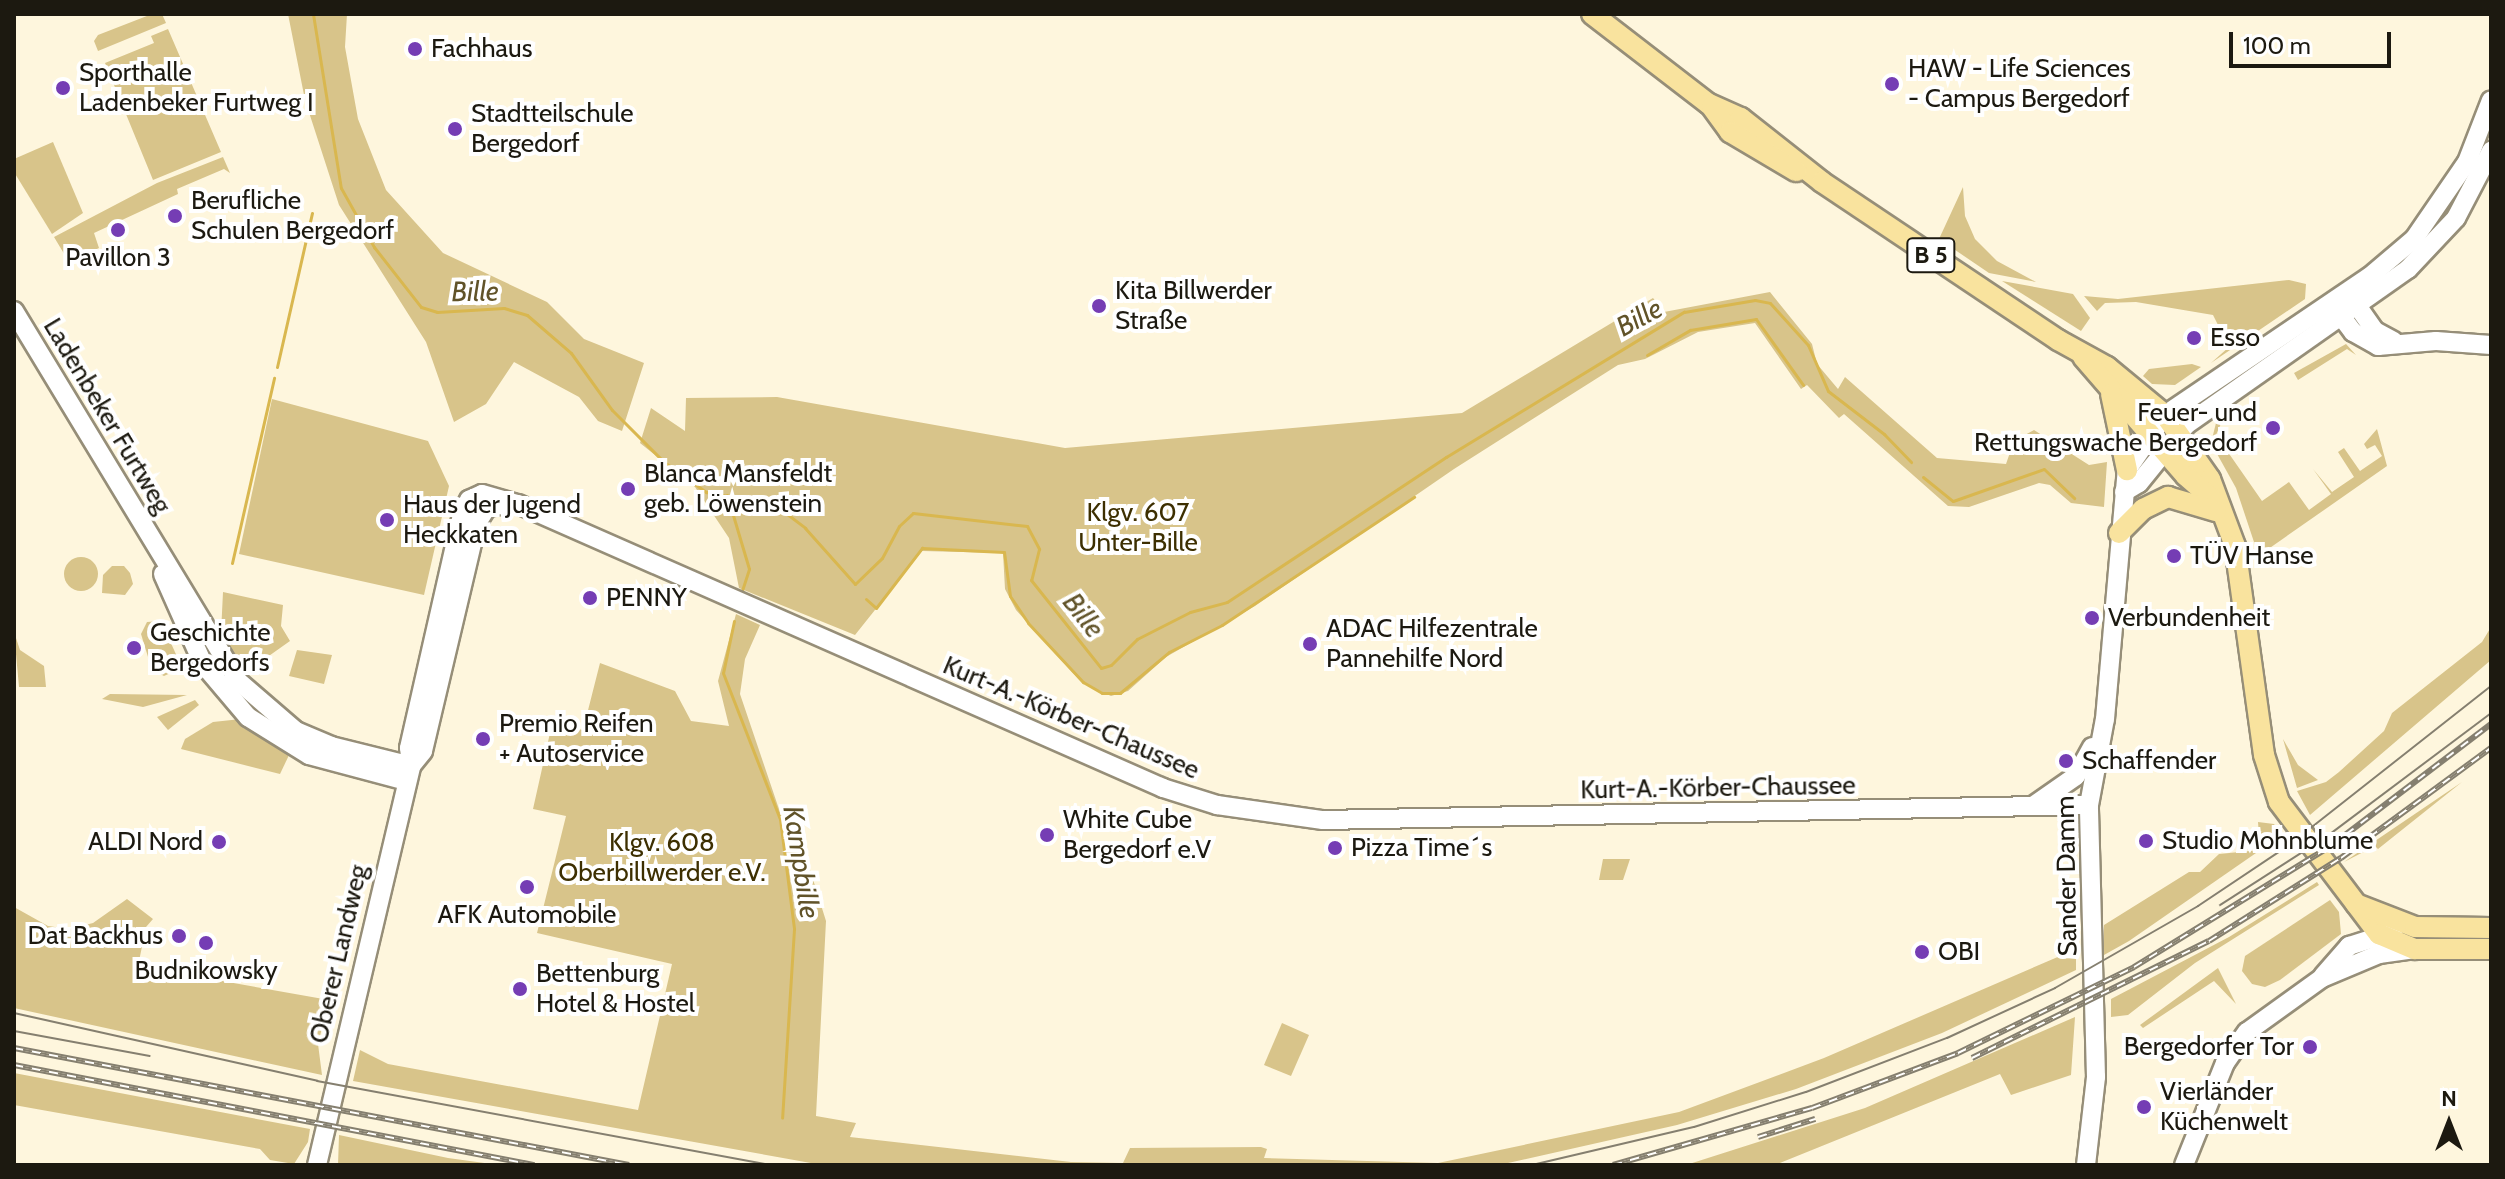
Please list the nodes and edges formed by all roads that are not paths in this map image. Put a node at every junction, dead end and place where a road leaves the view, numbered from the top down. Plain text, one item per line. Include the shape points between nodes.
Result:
1 (1592, 14) edge
2 (2491, 100) edge
3 (2491, 151) edge
4 (2348, 291) junction
5 (2358, 308) junction
6 (2336, 310) junction
7 (14, 311) edge
8 (2404, 344) junction
9 (2491, 345) edge
10 (2083, 357) junction
11 (2109, 390) junction
12 (2158, 423) junction
13 (2179, 432) junction
14 (2164, 447) junction
15 (2127, 470) junction
16 (2124, 492) junction
17 (472, 497) joint
18 (518, 504) junction
19 (2220, 509) junction
20 (2119, 533) junction
21 (453, 593) junction
22 (2105, 719) junction
23 (409, 774) junction
24 (2089, 805) junction
25 (2024, 809) junction
26 (2491, 928) edge
27 (2371, 929) junction
28 (2415, 949) junction
29 (2491, 949) edge
30 (2328, 976) junction
31 (316, 1161) edge
32 (2086, 1165) edge
33 (2184, 1165) edge

1 - 10 main road, B 5 via 1709,104 1741,118 1822,182
2 - 4 main road, Sander Damm via 2467,162 2437,210 2393,259
3 - 5 main road, Sander Damm via 2443,235
4 - 5 main road
4 - 6 main road, Sander Damm
5 - 6 main road, Sander Damm
5 - 8 main road via 2378,334
6 - 8 main road via 2378,346
6 - 12 main road, Sander Damm
6 - 13 main road, Sander Damm
7 - 23 main road, Ladenbeker Furtweg via 155,549 203,664 248,717 309,755
8 - 9 main road
10 - 11 main road, B 5
10 - 12 main road, B 5 via 2107,367
11 - 12 main road, B 5
11 - 15 main road
12 - 13 main road, B 5
12 - 14 main road, B 5
12 - 15 main road, Sander Damm
13 - 14 main road, Sander Damm
13 - 19 main road, B 5 via 2210,479
14 - 16 main road, Sander Damm via 2139,483
14 - 19 main road, B 5
15 - 16 main road, Sander Damm
16 - 20 main road, Sander Damm
17 - 18 main road, Kurt-A.-Körber-Chaussee via 486,494
17 - 21 main road, Oberer Landweg via 463,511
18 - 21 main road, Oberer Landweg via 495,504 484,511
18 - 25 main road, Kurt-A.-Körber-Chaussee via 1163,788 1217,805 1323,820
19 - 20 main road via 2168,497 2143,509
19 - 27 main road, B 5 via 2244,585 2271,781 2290,818
20 - 22 main road, Sander Damm
21 - 23 main road, Oberer Landweg via 423,751
22 - 24 main road, Sander Damm
22 - 25 main road, Kurt-A.-Körber-Chaussee via 2076,776 2053,796
23 - 31 main road, Oberer Landweg
24 - 25 main road, Kurt-A.-Körber-Chaussee
24 - 32 main road, Sander Damm via 2096,1077
26 - 27 main road, B 5
27 - 28 main road, B 5
27 - 30 main road via 2352,959
28 - 29 main road, B 5
28 - 30 main road via 2379,954
30 - 33 main road via 2240,1039

